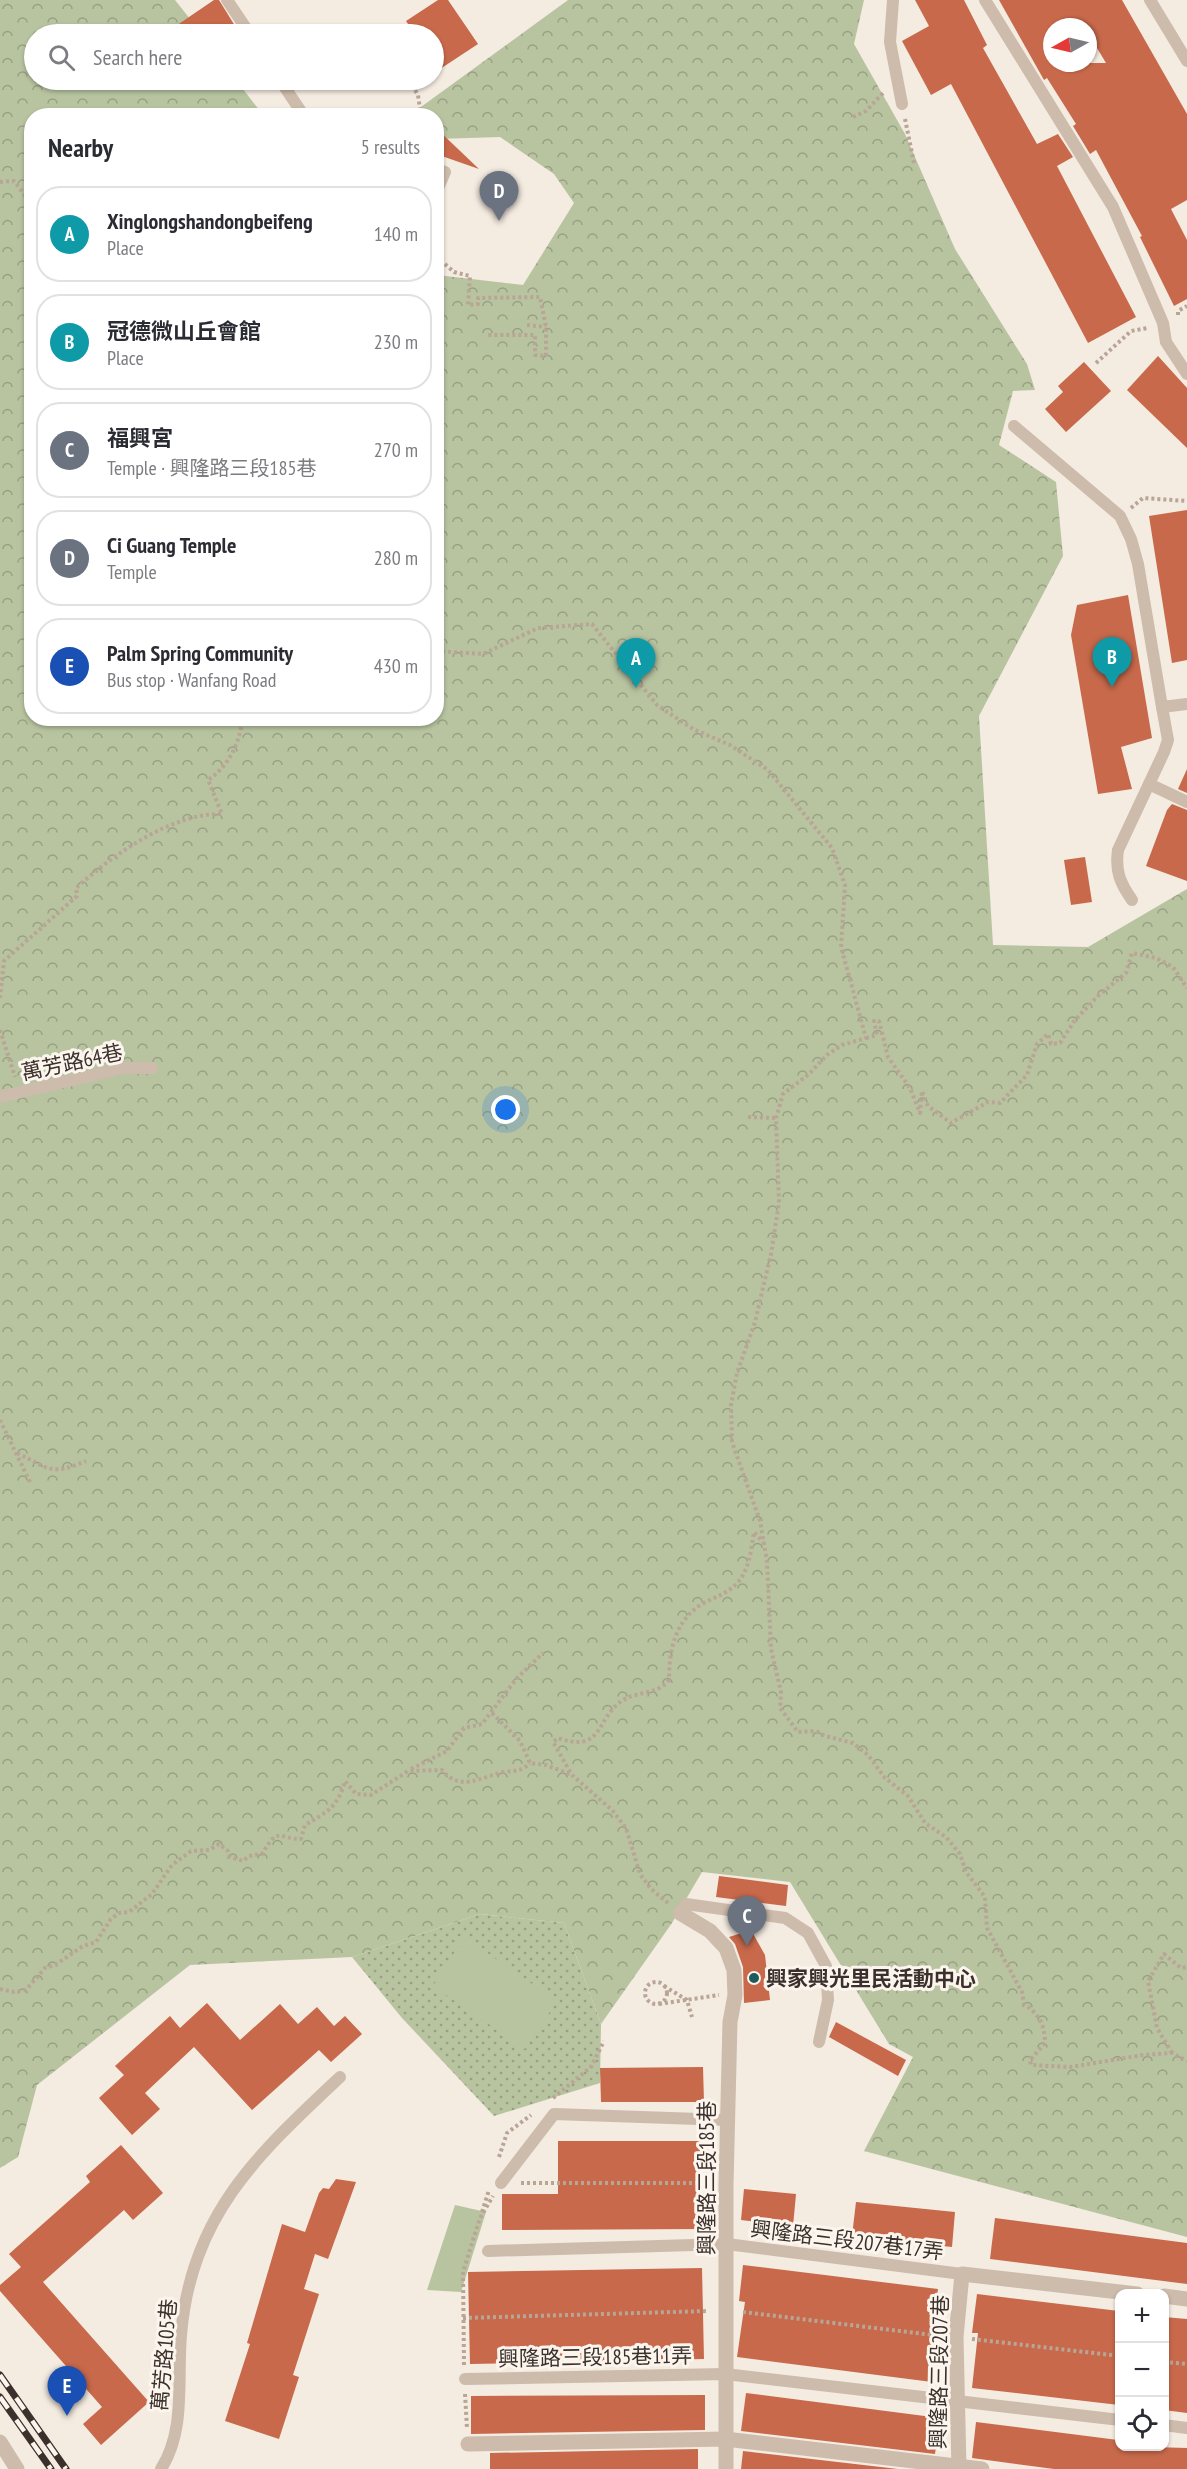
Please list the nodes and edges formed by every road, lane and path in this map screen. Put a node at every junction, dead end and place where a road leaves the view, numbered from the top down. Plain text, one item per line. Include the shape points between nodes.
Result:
1 (227, 0) edge
2 (893, 0) edge
3 (985, 0) edge
4 (1150, 0) edge
5 (243, 24) edge
6 (1187, 61) edge
7 (897, 78) junction
8 (287, 90) edge
9 (415, 90) edge
10 (902, 104) joint
11 (299, 108) edge
12 (420, 108) edge
13 (853, 117) dead end
14 (914, 163) dead end
15 (0, 183) edge
16 (24, 194) edge
17 (444, 263) edge
18 (1187, 306) edge
19 (527, 325) dead end
20 (1163, 325) junction
21 (546, 327) junction
22 (488, 335) dead end
23 (1096, 363) dead end
24 (1187, 374) edge
25 (1014, 426) dead end
26 (1187, 501) edge
27 (1120, 516) junction
28 (444, 652) edge
29 (1187, 704) edge
30 (1162, 708) junction
31 (242, 726) edge
32 (1149, 784) junction
33 (1187, 802) edge
34 (1132, 900) dead end
35 (1187, 988) edge
36 (0, 998) edge
37 (0, 1030) edge
38 (866, 1038) junction
39 (152, 1068) dead end
40 (20, 1092) junction
41 (0, 1097) edge
42 (748, 1117) dead end
43 (776, 1118) junction
44 (0, 1420) edge
45 (17, 1453) junction
46 (86, 1461) dead end
47 (30, 1482) dead end
48 (764, 1543) junction
49 (543, 1653) dead end
50 (492, 1713) junction
51 (530, 1763) junction
52 (408, 1771) junction
53 (572, 1775) junction
54 (651, 1889) dead end
55 (680, 1913) joint
56 (1187, 1967) edge
57 (664, 1986) junction
58 (0, 1989) edge
59 (735, 1995) junction
60 (687, 2000) junction
61 (658, 2004) junction
62 (692, 2017) dead end
63 (819, 2042) dead end
64 (1172, 2053) junction
65 (1187, 2061) edge
66 (340, 2077) dead end
67 (728, 2120) junction
68 (716, 2183) dead end
69 (501, 2184) junction
70 (727, 2244) junction
71 (488, 2251) dead end
72 (962, 2274) junction
73 (1115, 2291) edge
74 (1169, 2297) edge
75 (1187, 2299) edge
76 (727, 2310) junction
77 (463, 2318) junction
78 (956, 2337) junction
79 (1115, 2356) edge
80 (1169, 2362) edge
81 (1187, 2364) edge
82 (725, 2374) junction
83 (465, 2379) junction
84 (958, 2400) junction
85 (1115, 2420) edge
86 (1169, 2426) edge
87 (1187, 2428) edge
88 (725, 2439) junction
89 (0, 2442) edge
90 (468, 2444) joint
91 (959, 2468) edge
92 (17, 2469) edge
93 (161, 2469) edge
94 (726, 2469) edge
95 (982, 2469) edge

1 - 5 lane
2 - 7 lane via 890,42
3 - 20 lane via 1113,207
4 - 6 lane
7 - 10 lane
7 - 13 path via 873,105
8 - 11 lane
9 - 12 path
10 - 14 path
15 - 16 path via 14,181
17 - 21 path via 454,272 470,276 468,305 478,304 478,298 540,297
18 - 20 path via 1178,311 1179,324
19 - 21 path
20 - 23 path via 1131,331
20 - 24 lane via 1166,342
21 - 22 path via 546,356 535,356 535,335
25 - 27 lane
26 - 27 path via 1143,498
27 - 30 lane via 1138,564
28 - 38 path via 483,654 538,628 592,624 657,705 768,770 832,848 845,885 841,947
29 - 30 lane
30 - 32 lane via 1168,740
31 - 36 path via 240,738 222,770 208,780 222,813 206,813 141,838 99,867 76,888 77,896 4,961
32 - 33 lane
32 - 34 lane via 1118,850 1120,882
35 - 38 path via 1173,968 1156,958 1132,953 1126,973 1075,1020 1060,1042 1051,1044 1048,1034 1037,1044 1027,1075 1000,1103 988,1102 951,1123 928,1106 922,1091 920,1113 910,1088 888,1057 879,1021 874,1021 877,1035
37 - 40 path
38 - 43 path via 827,1055 783,1094
39 - 40 lane, 萬芳路64巷 via 124,1068
40 - 41 lane, 萬芳路64巷
42 - 43 path
43 - 48 path via 779,1203 755,1322 736,1373 731,1405 732,1442
44 - 45 path
45 - 46 path via 62,1471
45 - 47 path
48 - 53 path via 754,1532 750,1560 740,1579 726,1593 688,1615 675,1635 669,1655 669,1680 662,1688 625,1699 597,1735 583,1742 554,1738 554,1745
48 - 64 path via 771,1649 781,1692 780,1708 798,1732 816,1731 853,1743 868,1755 885,1778 908,1796 925,1823 946,1837 960,1854 966,1872 986,1897 987,1928 1022,1992 1024,2004 1035,2011 1045,2028 1044,2043 1030,2060 1031,2065 1070,2067
49 - 50 path via 517,1678
50 - 51 path via 520,1741
50 - 52 path via 482,1724 464,1728 447,1751
51 - 52 path via 522,1771 466,1782 449,1778 442,1770
51 - 53 path
52 - 58 path via 371,1795 356,1794 345,1781 340,1799 305,1825 301,1839 282,1834 270,1840 262,1854 243,1861 230,1857 219,1844 209,1850 191,1851 172,1865 152,1894 129,1912 111,1919 96,1942 45,1968 26,1990
53 - 54 path via 612,1810 626,1828 640,1874
55 - 59 street, 興隆路三段185巷 via 710,1931 726,1948 734,1970
55 - 63 lane via 686,1904 784,1918 808,1933 826,1966 828,2000
56 - 64 path via 1181,1968 1164,1954 1148,1981 1156,2028
57 - 60 path
57 - 61 path via 667,1996
57 - 61 path via 651,1983 645,1992 649,2002
59 - 60 path via 712,1994
59 - 67 street, 興隆路三段185巷 via 730,2022
60 - 61 path
60 - 62 path
64 - 65 path
66 - 93 lane, 萬芳路105巷 via 271,2143 237,2183 213,2224 195,2266 184,2308 177,2428
67 - 69 lane via 555,2114
67 - 70 street, 興隆路三段185巷
68 - 69 path
69 - 77 path via 480,2218 463,2272
70 - 71 lane, 興隆路三段207巷17弄
70 - 72 lane, 興隆路三段207巷17弄
70 - 76 street, 興隆路三段185巷
72 - 73 street
72 - 78 street, 興隆路三段207巷
74 - 75 street
76 - 77 path
76 - 78 path
76 - 82 street, 興隆路三段185巷
77 - 83 path
78 - 79 path
78 - 84 street, 興隆路三段207巷
80 - 81 path
82 - 83 lane, 興隆路三段185巷11弄
82 - 84 lane, 興隆路三段185巷11弄
82 - 88 street, 興隆路三段185巷
83 - 90 path
84 - 85 lane, 興隆路三段185巷11弄
84 - 91 street, 興隆路三段207巷
86 - 87 lane
88 - 90 street
88 - 91 street
88 - 94 street, 興隆路三段185巷
89 - 92 street
91 - 95 street

